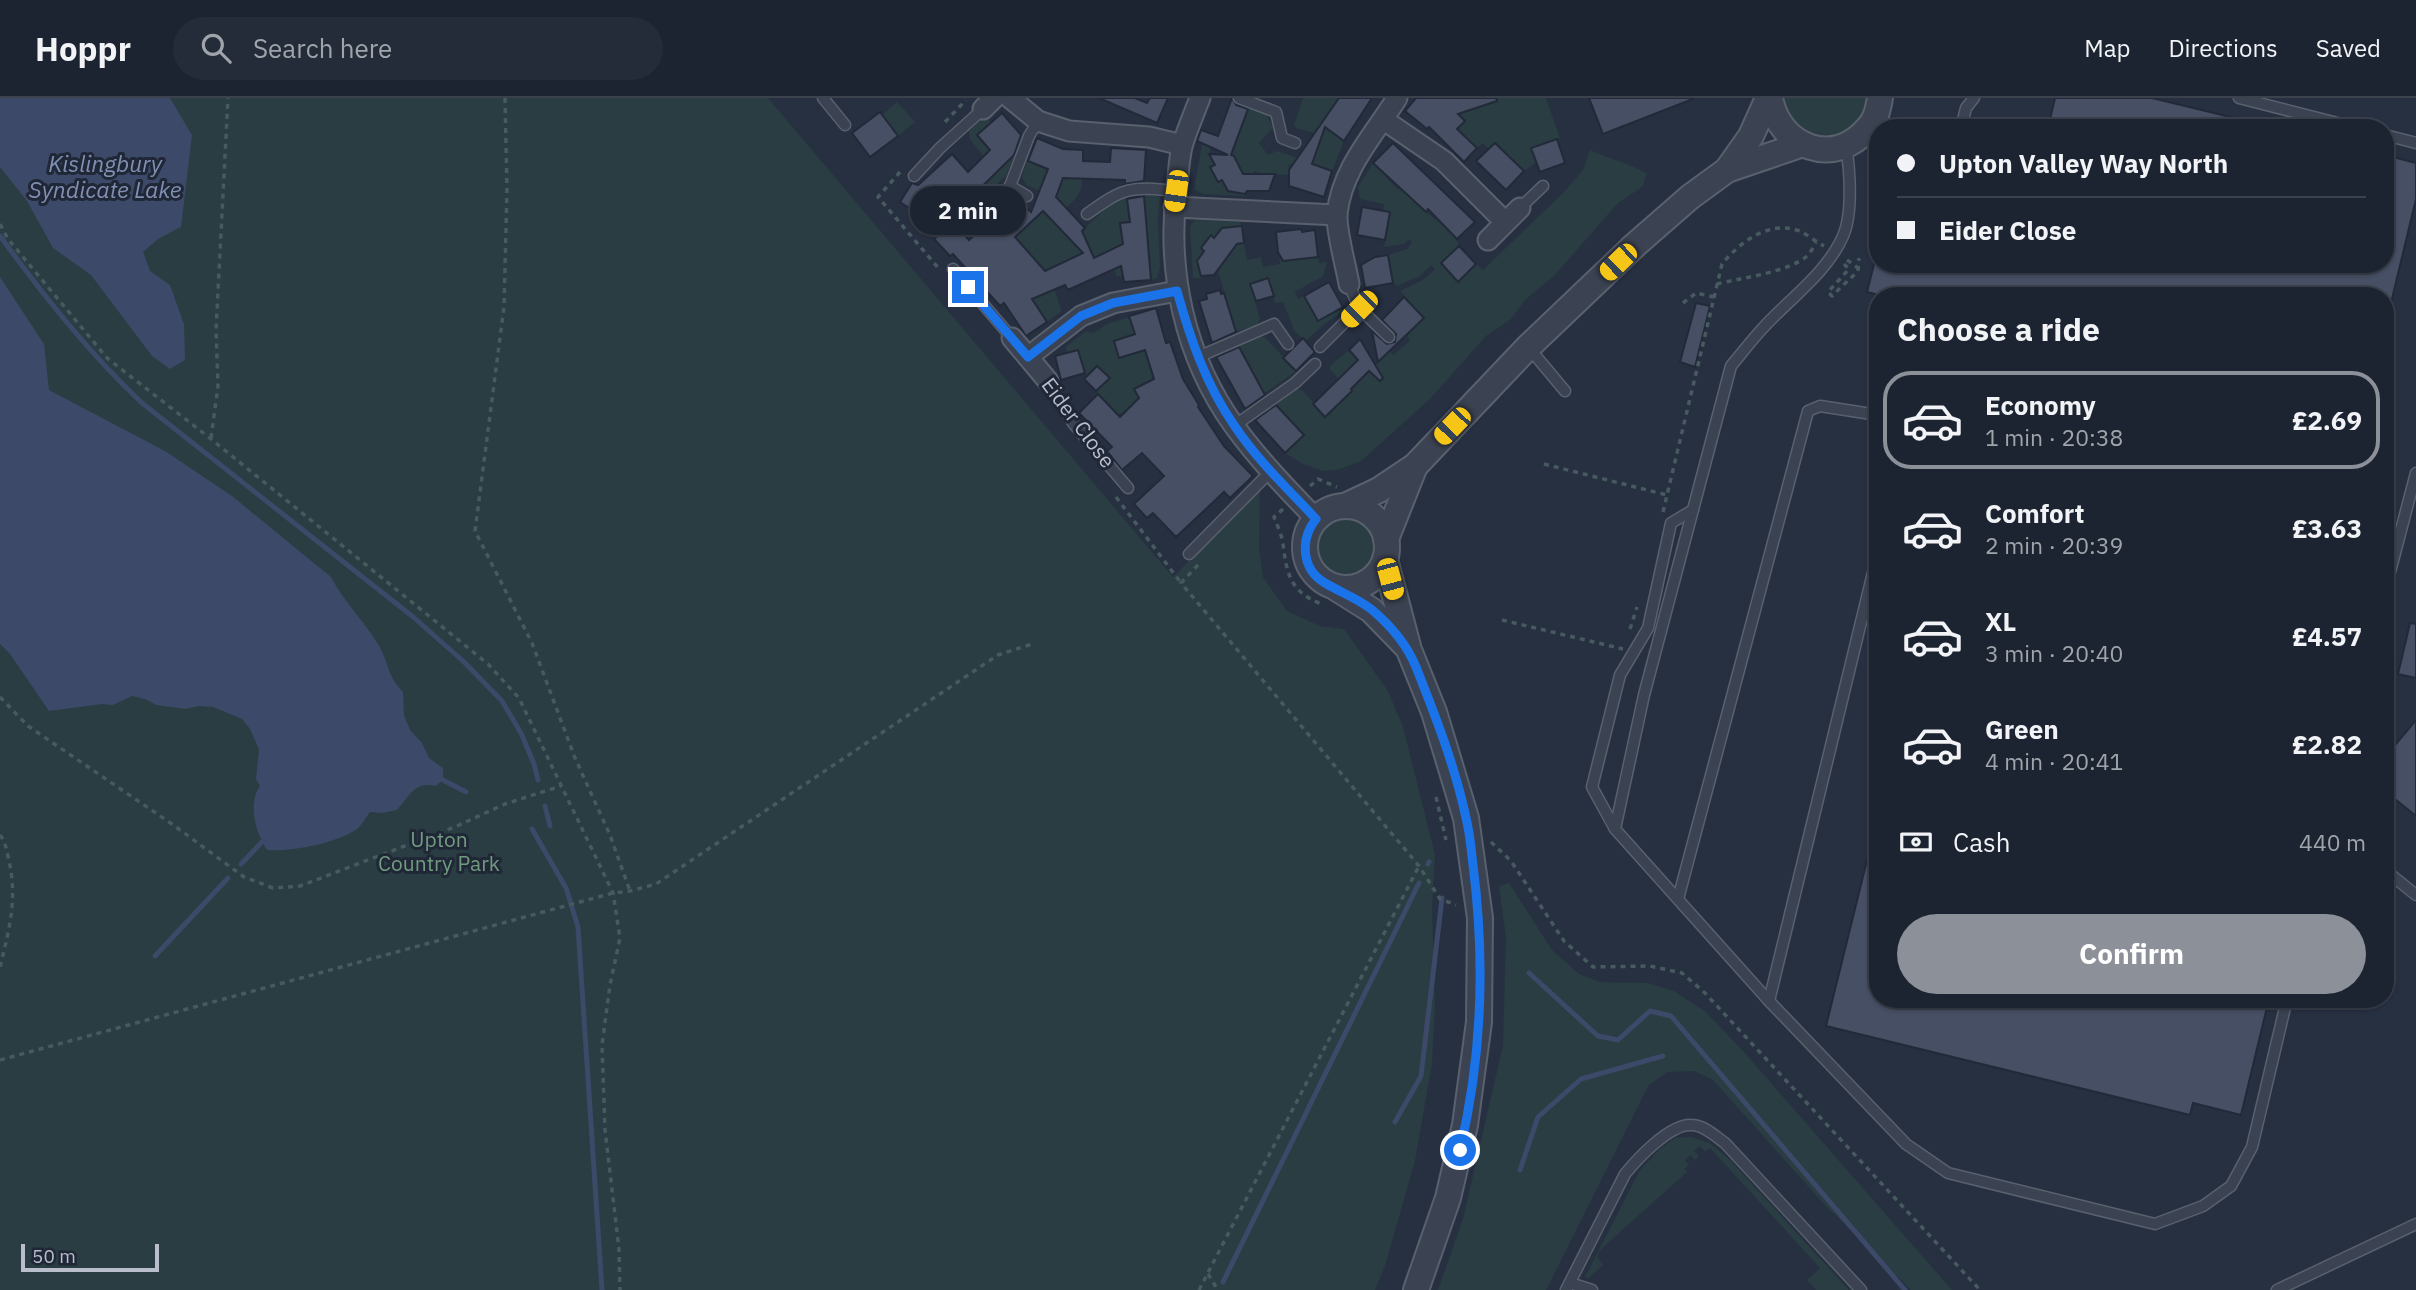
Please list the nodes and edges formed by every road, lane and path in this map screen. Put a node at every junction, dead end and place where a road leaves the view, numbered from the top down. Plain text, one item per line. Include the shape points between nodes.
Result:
1 (228, 98) edge
2 (505, 98) edge
3 (823, 98) edge
4 (1010, 98) edge
5 (1200, 98) edge
6 (1239, 98) edge
7 (1397, 98) edge
8 (1769, 98) edge
9 (1880, 98) edge
10 (1974, 98) edge
11 (2239, 98) edge
12 (988, 104) edge
13 (1874, 119) edge
14 (1963, 119) edge
15 (2322, 119) edge
16 (1384, 120) junction
17 (1038, 121) junction
18 (845, 125) dead end
19 (1869, 127) edge
20 (2394, 137) edge
21 (1295, 143) dead end
22 (2416, 143) edge
23 (1803, 144) junction
24 (1182, 145) junction
25 (1845, 145) junction
26 (1727, 170) junction
27 (914, 176) dead end
28 (1543, 186) dead end
29 (1010, 187) junction
30 (1027, 196) dead end
31 (1175, 199) junction
32 (1520, 208) joint
33 (989, 212) dead end
34 (1087, 214) dead end
35 (1337, 215) junction
36 (1505, 222) junction
37 (0, 224) edge
38 (1488, 240) dead end
39 (1816, 242) junction
40 (1833, 252) junction
41 (1859, 258) dead end
42 (1847, 260) junction
43 (1858, 268) junction
44 (953, 270) dead end
45 (1349, 284) joint
46 (1717, 284) junction
47 (1177, 291) junction
48 (1714, 297) junction
49 (1683, 303) dead end
50 (1359, 309) junction
51 (1389, 337) dead end
52 (1012, 338) joint
53 (1288, 344) dead end
54 (1320, 347) dead end
55 (1528, 347) junction
56 (1028, 357) junction
57 (1198, 357) junction
58 (1315, 364) dead end
59 (1048, 381) joint
60 (1565, 391) dead end
61 (1869, 414) edge
62 (1234, 426) junction
63 (211, 439) junction
64 (1544, 464) dead end
65 (1415, 466) junction
66 (1271, 471) junction
67 (2416, 473) edge
68 (1128, 488) dead end
69 (1667, 495) junction
70 (1296, 498) junction
71 (1346, 498) junction
72 (1125, 509) dead end
73 (1693, 510) junction
74 (1316, 519) junction
75 (1661, 519) dead end
76 (1386, 549) junction
77 (1189, 554) dead end
78 (2394, 557) edge
79 (1198, 564) dead end
80 (1181, 583) junction
81 (1869, 589) edge
82 (1331, 596) junction
83 (1639, 601) dead end
84 (1502, 620) dead end
85 (1628, 637) dead end
86 (1032, 644) dead end
87 (1624, 649) dead end
88 (1409, 650) junction
89 (0, 697) edge
90 (562, 786) junction
91 (1433, 786) dead end
92 (1466, 818) junction
93 (1615, 829) junction
94 (0, 835) edge
95 (1446, 839) dead end
96 (1419, 866) junction
97 (2394, 877) edge
98 (630, 891) junction
99 (613, 893) junction
100 (2416, 895) edge
101 (1678, 899) junction
102 (1461, 906) dead end
103 (0, 967) edge
104 (1769, 1001) junction
105 (2285, 1008) edge
106 (0, 1060) edge
107 (2416, 1224) edge
108 (1208, 1273) junction
109 (1568, 1287) edge
110 (620, 1290) edge
111 (1199, 1290) edge
112 (1218, 1290) edge
113 (1416, 1290) edge
114 (1592, 1290) edge
115 (1860, 1290) edge
116 (1980, 1290) edge
117 (2277, 1290) edge

1 - 63 path via 216,330 218,386
2 - 98 path via 504,307 475,531 532,643
3 - 18 lane
4 - 17 street
5 - 24 street
6 - 21 lane via 1276,112 1282,138
7 - 16 street
8 - 23 street via 1782,128
8 - 26 street via 1751,136
9 - 13 street
10 - 14 lane
11 - 15 lane
12 - 27 lane
16 - 35 street via 1360,150
16 - 36 street via 1444,161
17 - 24 street via 1069,131 1149,137
17 - 29 lane
19 - 25 street
20 - 22 lane
23 - 25 street via 1825,149
23 - 26 street
24 - 31 street
25 - 40 lane via 1850,192 1844,235
26 - 55 street via 1635,245
28 - 32 lane
29 - 30 lane
29 - 33 lane
31 - 34 lane via 1152,188 1128,190 1114,194
31 - 35 street
31 - 47 street
32 - 36 street
35 - 45 street
36 - 38 street
37 - 63 path via 107,358
39 - 40 path
39 - 46 path via 1807,256 1789,265
39 - 46 path via 1785,228 1760,232 1722,264
40 - 42 path
40 - 73 lane via 1731,366
41 - 43 path
42 - 43 path
42 - 43 path via 1843,264 1849,270 1828,292 1832,296
44 - 52 lane, Eider Close
45 - 50 lane
46 - 48 path
47 - 56 street, Eider Close via 1113,303 1081,316
47 - 57 street
48 - 49 path via 1696,293
48 - 69 path
50 - 51 lane
50 - 54 lane
52 - 56 street, Eider Close
53 - 57 lane via 1274,324
55 - 60 lane
55 - 65 street
56 - 59 street, Eider Close
57 - 62 street
58 - 62 lane
59 - 68 lane, Eider Close via 1073,423
61 - 101 lane via 1820,406 1808,411
62 - 66 street
63 - 90 path via 488,663 519,698
64 - 69 path
65 - 71 street via 1379,490
65 - 76 street
66 - 70 street
66 - 77 lane
67 - 78 lane
69 - 75 path
70 - 71 path via 1318,479
70 - 74 street
70 - 82 path via 1274,517 1290,579 1303,596
71 - 74 street
71 - 76 street via 1375,518 1382,527
72 - 80 path
73 - 93 lane via 1644,695
73 - 93 lane via 1671,523 1648,628 1620,675 1592,787
74 - 82 street via 1304,549 1307,562
76 - 82 street via 1376,576
76 - 88 street
79 - 80 path
80 - 96 path
81 - 104 lane
82 - 88 street via 1371,610
83 - 85 path
84 - 87 path
86 - 98 path via 998,655 656,884
88 - 92 street via 1434,712
89 - 90 path via 28,726 249,880 273,888 300,886 505,804
90 - 99 path
91 - 95 path
92 - 113 street via 1480,918 1479,1022 1465,1125 1448,1198
92 - 116 path via 1511,861 1564,941 1593,967 1661,968 1682,973 1705,993
93 - 101 lane
94 - 103 path via 12,874 13,911
96 - 102 path via 1440,899
96 - 108 path
97 - 100 lane
98 - 99 path
99 - 106 path
99 - 110 path via 620,938 602,1045
101 - 104 lane
104 - 105 lane via 1906,1143 1948,1173 2155,1224 2203,1206 2231,1186 2252,1147
107 - 117 lane
108 - 111 path
108 - 112 path
109 - 114 lane
109 - 115 lane via 1625,1174 1675,1129 1691,1125 1726,1143

